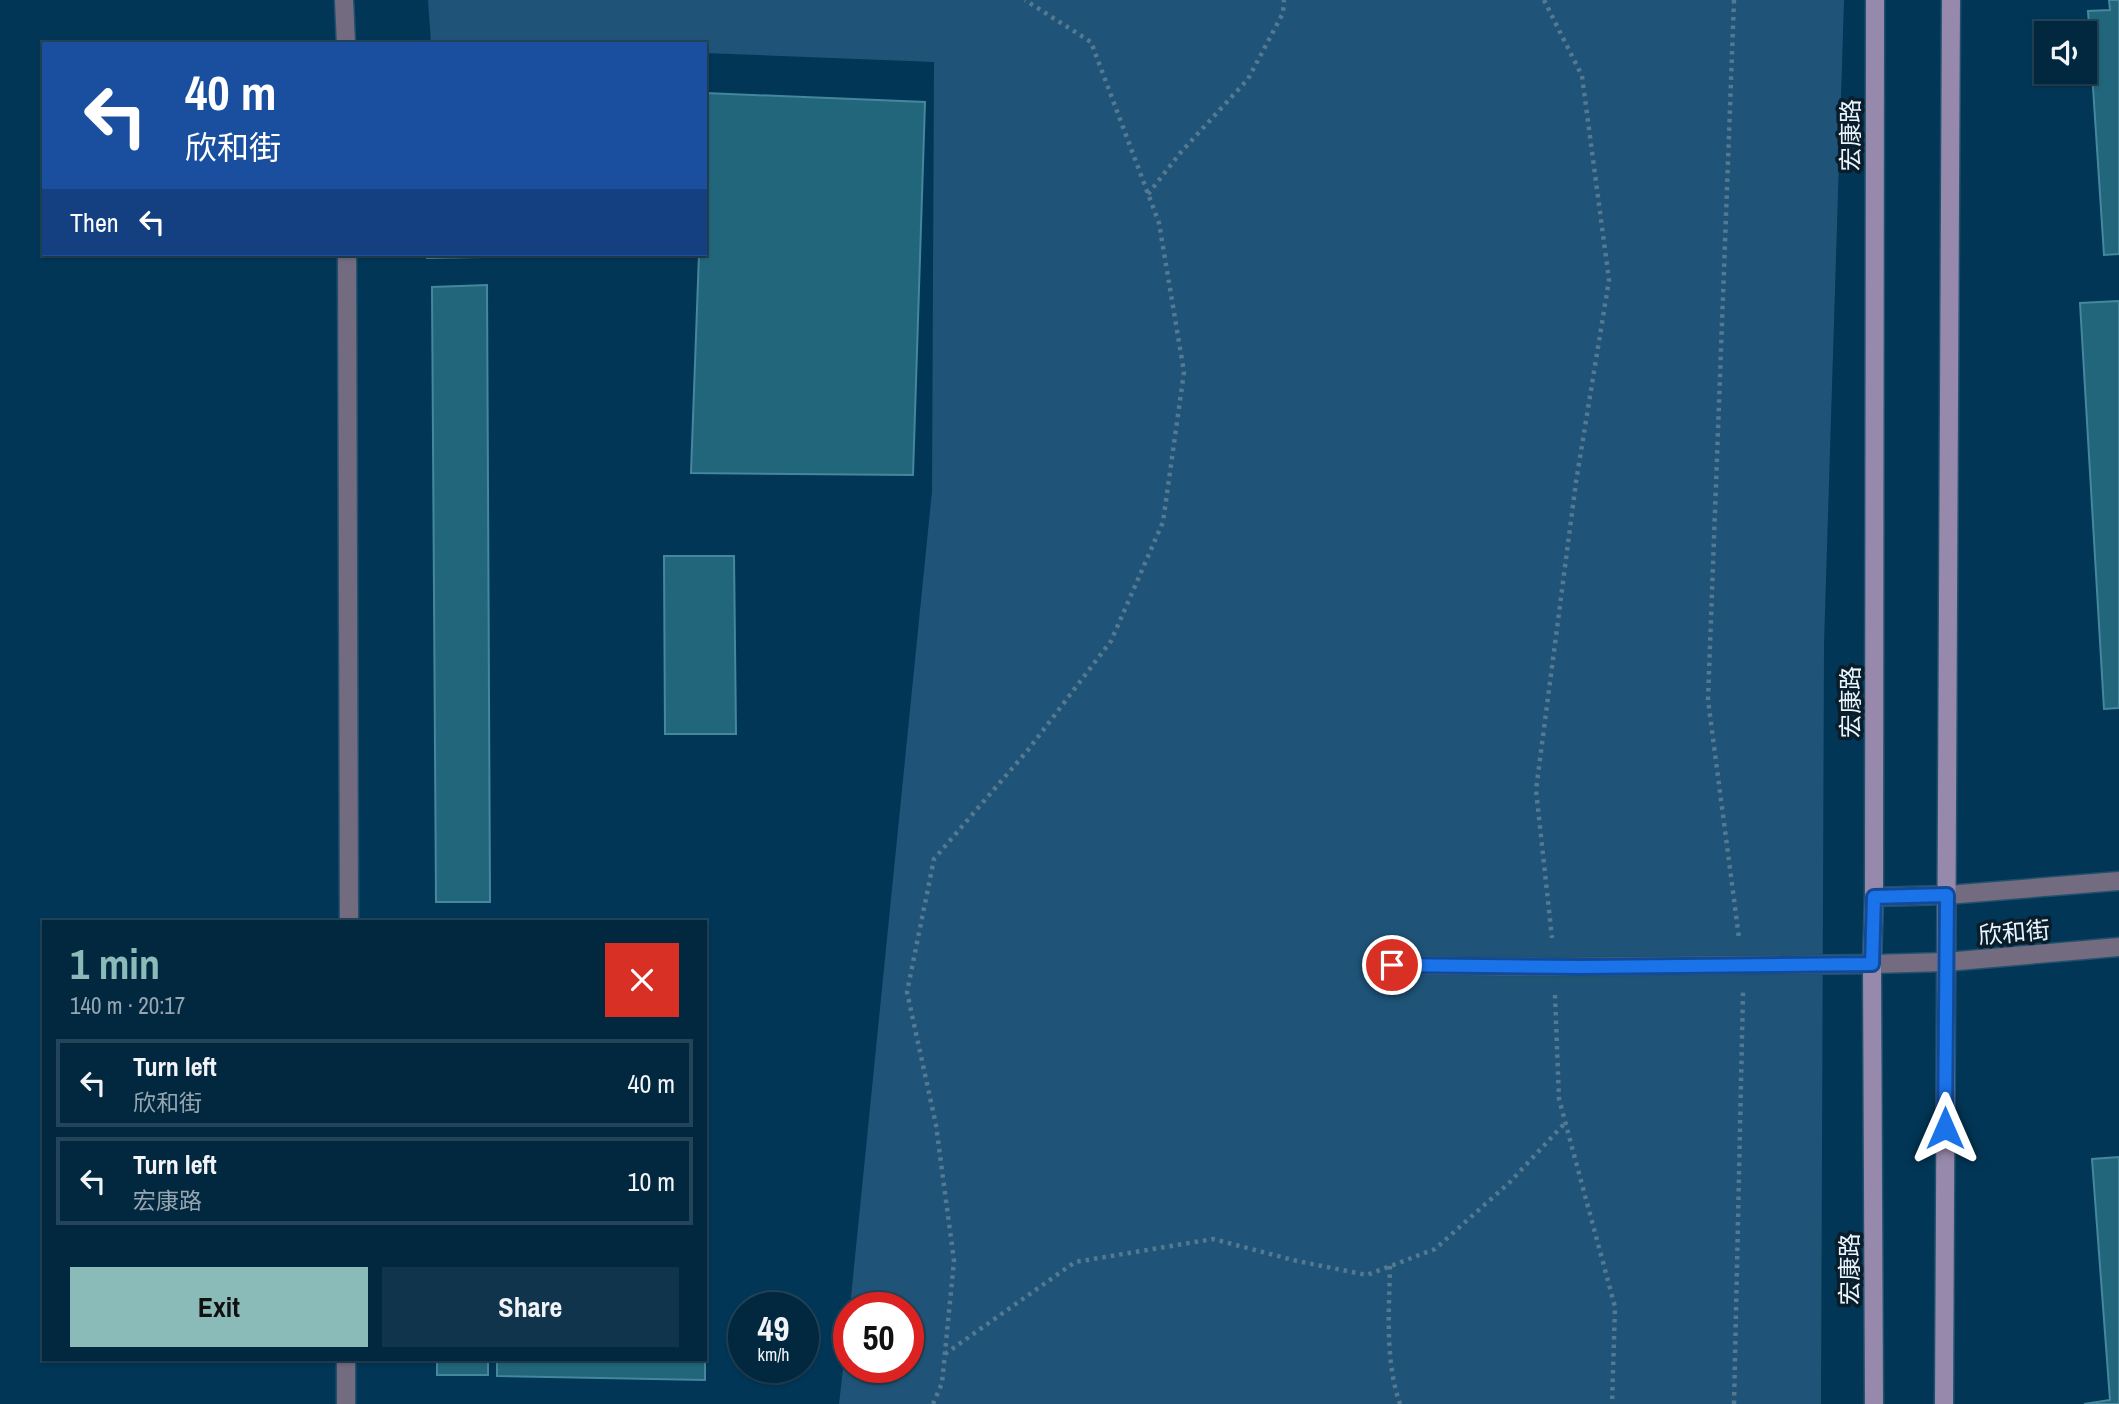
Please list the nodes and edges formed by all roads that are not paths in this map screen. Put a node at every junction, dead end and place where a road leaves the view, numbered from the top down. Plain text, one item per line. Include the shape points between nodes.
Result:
1 (344, 0) edge
2 (1874, 0) edge
3 (1951, 0) edge
4 (346, 42) edge
5 (347, 256) edge
6 (2119, 881) edge
7 (1947, 895) junction
8 (1874, 897) junction
9 (349, 920) edge
10 (2119, 947) edge
11 (1946, 962) junction
12 (1872, 964) junction
13 (1392, 965) dead end
14 (346, 1361) edge
15 (346, 1404) edge
16 (1874, 1404) edge
17 (1944, 1404) edge

1 - 4 street
2 - 8 main road, 宏康路
3 - 7 main road
5 - 9 street
6 - 7 street, 欣和街
7 - 8 street, 欣和街
7 - 11 main road
8 - 12 main road, 宏康路
10 - 11 street, 欣和街
11 - 12 street, 欣和街
11 - 17 main road
12 - 13 street, 欣和街
12 - 16 main road, 宏康路
14 - 15 street

